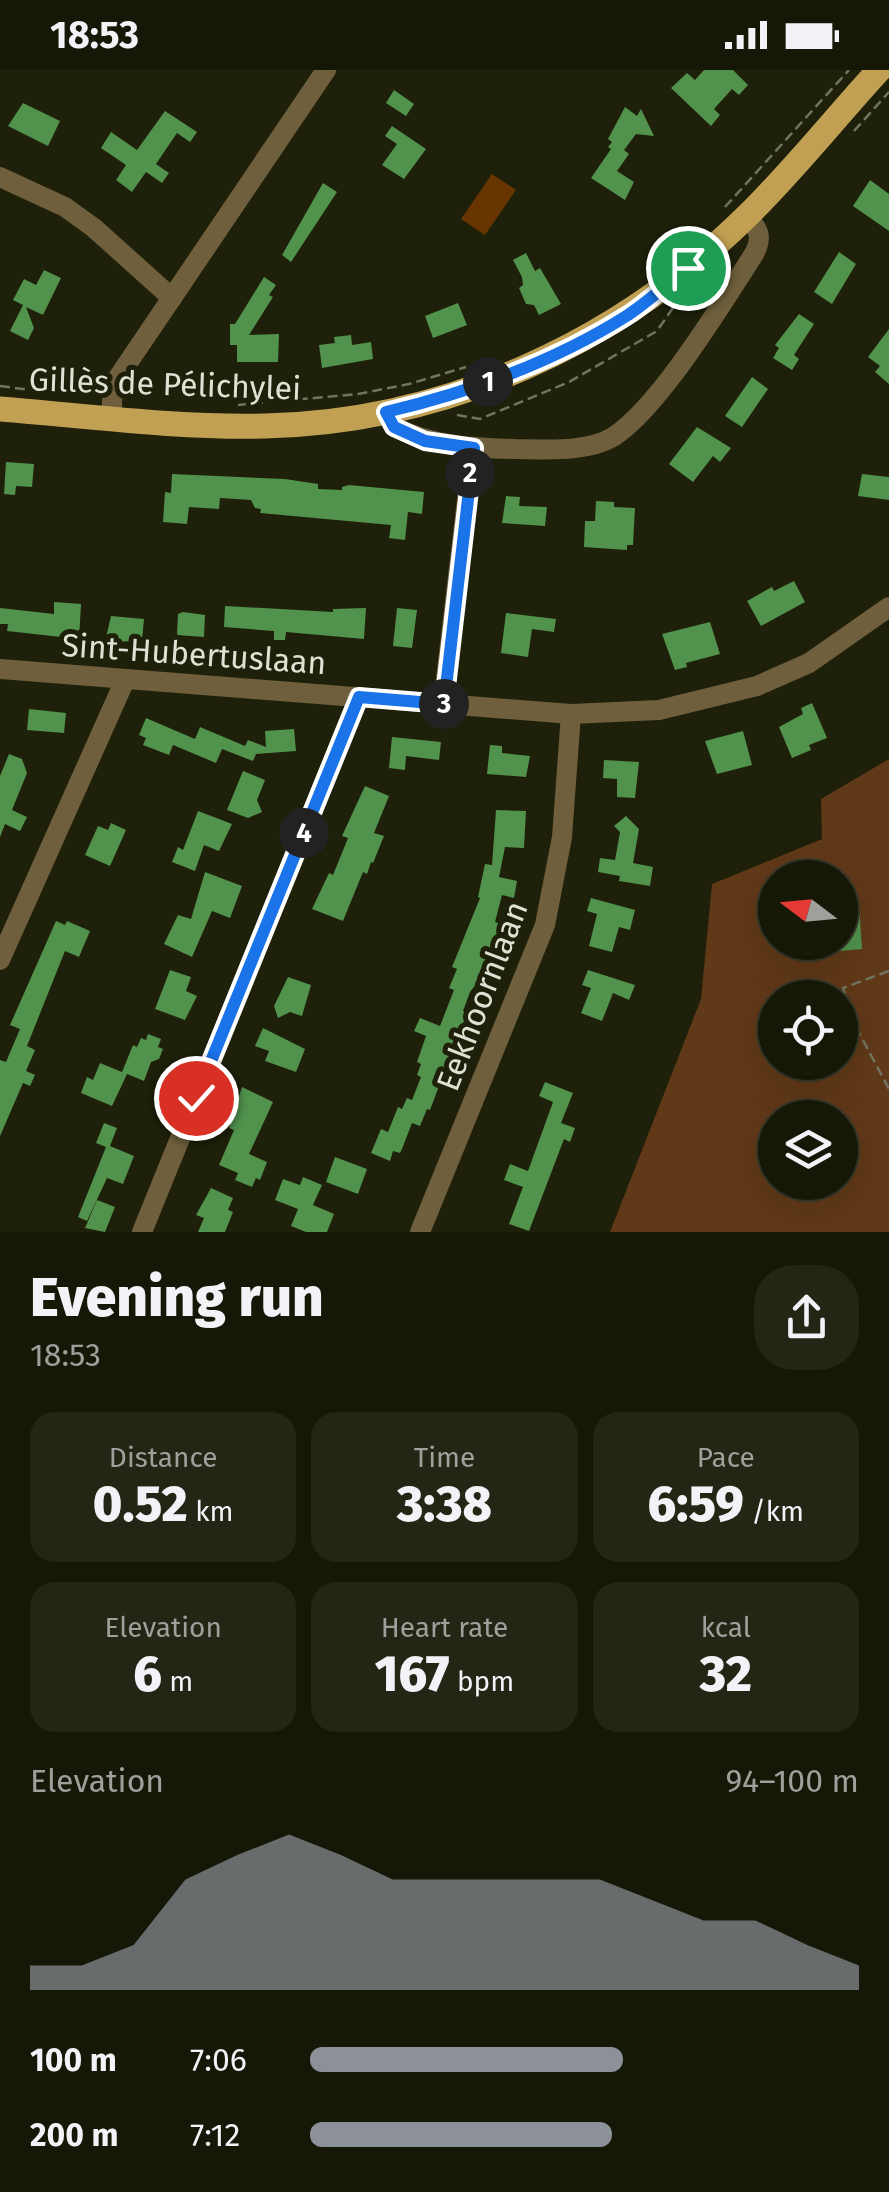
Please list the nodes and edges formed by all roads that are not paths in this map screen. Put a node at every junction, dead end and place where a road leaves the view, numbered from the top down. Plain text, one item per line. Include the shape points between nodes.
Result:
1 (326, 70) edge
2 (879, 70) edge
3 (0, 178) edge
4 (735, 212) junction
5 (172, 298) junction
6 (0, 409) edge
7 (386, 412) junction
8 (112, 418) junction
9 (474, 448) junction
10 (889, 607) edge
11 (0, 668) edge
12 (125, 680) junction
13 (359, 697) junction
14 (444, 704) junction
15 (571, 714) junction
16 (0, 960) edge
17 (142, 1232) edge
18 (420, 1232) edge

1 - 5 street
2 - 4 main road, Gillès de Pélichylei
3 - 5 street via 79,218
4 - 7 main road, Gillès de Pélichylei via 628,315 523,371
4 - 9 street via 760,234 760,243 647,408 611,438 588,445
5 - 8 street via 116,379
6 - 8 main road, Gillès de Pélichylei
7 - 8 main road, Gillès de Pélichylei via 264,426
7 - 9 street via 394,427 425,441
9 - 14 street
10 - 15 street, Sint-Hubertuslaan via 810,663 758,686 659,710
11 - 12 street, Sint-Hubertuslaan
12 - 13 street, Sint-Hubertuslaan
12 - 16 street
13 - 14 street, Sint-Hubertuslaan
13 - 17 street
14 - 15 street, Sint-Hubertuslaan
15 - 18 street, Eekhoornlaan via 562,837 545,925

